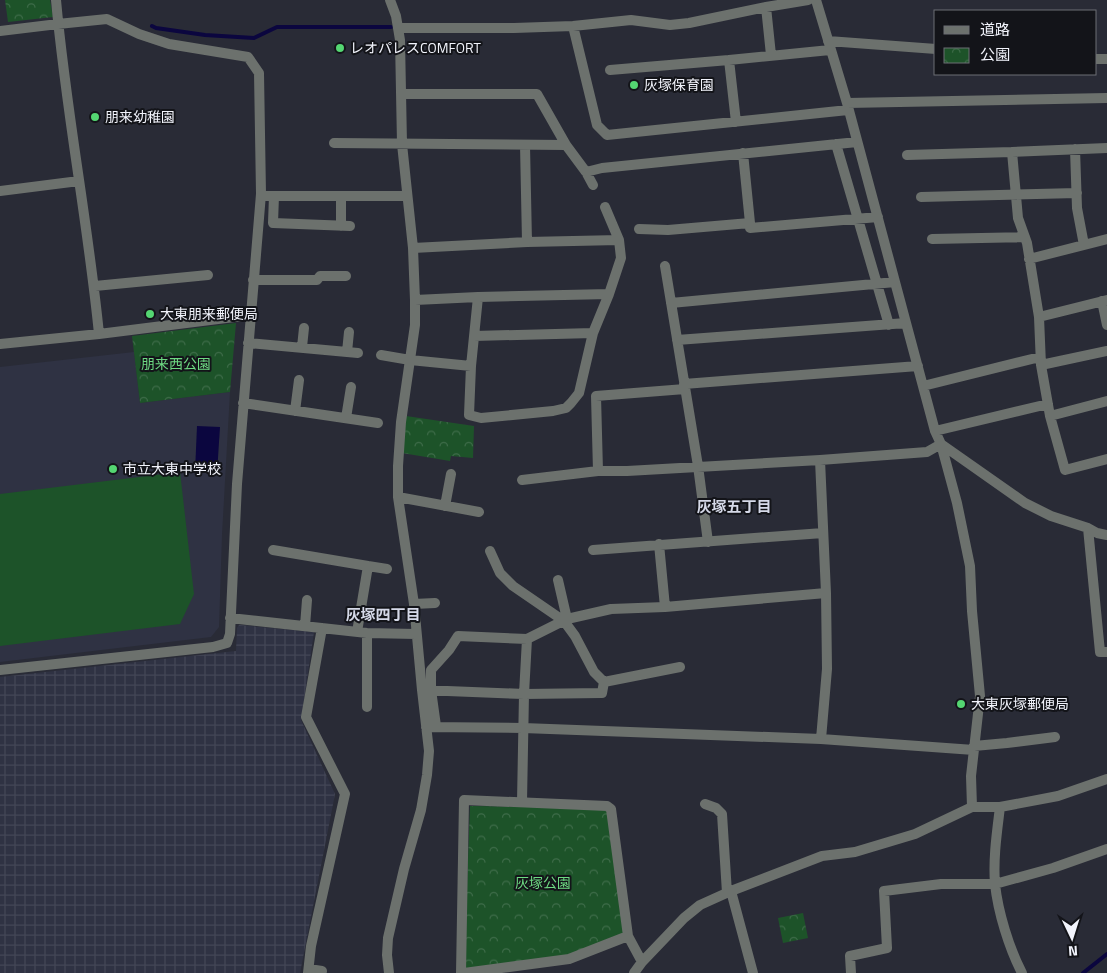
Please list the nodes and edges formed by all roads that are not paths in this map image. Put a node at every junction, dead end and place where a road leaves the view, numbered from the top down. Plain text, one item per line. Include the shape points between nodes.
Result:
1 (56, 0) edge
2 (390, 0) edge
3 (808, 0) edge
4 (816, 0) edge
5 (766, 7) junction
6 (58, 24) junction
7 (573, 26) junction
8 (398, 28) junction
9 (0, 31) edge
10 (829, 45) junction
11 (934, 49) edge
12 (771, 55) junction
13 (729, 60) junction
14 (610, 70) dead end
15 (402, 94) junction
16 (1107, 98) edge
17 (848, 107) junction
18 (736, 122) junction
19 (857, 142) junction
20 (334, 143) dead end
21 (402, 144) junction
22 (525, 144) junction
23 (836, 144) junction
24 (566, 145) junction
25 (1107, 148) edge
26 (1075, 149) junction
27 (1012, 152) junction
28 (743, 154) junction
29 (906, 155) dead end
30 (586, 172) junction
31 (79, 181) junction
32 (593, 185) dead end
33 (0, 191) edge
34 (1077, 193) junction
35 (1016, 194) junction
36 (261, 196) junction
37 (274, 196) junction
38 (341, 196) junction
39 (407, 196) junction
40 (921, 197) dead end
41 (606, 207) dead end
42 (878, 217) junction
43 (859, 218) junction
44 (750, 224) junction
45 (639, 229) dead end
46 (1025, 237) junction
47 (932, 239) dead end
48 (1107, 239) edge
49 (619, 240) junction
50 (527, 242) junction
51 (1084, 245) junction
52 (413, 248) junction
53 (1029, 259) junction
54 (665, 266) dead end
55 (208, 275) dead end
56 (346, 276) dead end
57 (253, 280) junction
58 (896, 282) junction
59 (878, 284) junction
60 (94, 286) junction
61 (609, 294) junction
62 (478, 297) junction
63 (415, 300) junction
64 (1104, 300) edge
65 (671, 303) junction
66 (250, 315) junction
67 (1038, 317) junction
68 (906, 323) junction
69 (889, 324) junction
70 (1107, 325) edge
71 (304, 328) dead end
72 (349, 332) dead end
73 (99, 334) junction
74 (593, 334) junction
75 (474, 336) junction
76 (677, 340) junction
77 (248, 343) junction
78 (0, 344) edge
79 (302, 347) junction
80 (1107, 351) edge
81 (347, 352) junction
82 (358, 353) dead end
83 (381, 355) dead end
84 (410, 360) junction
85 (1040, 361) junction
86 (471, 366) junction
87 (918, 366) junction
88 (299, 380) dead end
89 (684, 386) junction
90 (923, 386) junction
91 (351, 387) dead end
92 (1107, 401) edge
93 (243, 403) junction
94 (1048, 404) junction
95 (295, 411) junction
96 (1050, 416) junction
97 (346, 418) junction
98 (378, 423) dead end
99 (935, 431) junction
100 (941, 444) junction
101 (1107, 459) edge
102 (820, 460) junction
103 (698, 466) junction
104 (598, 471) junction
105 (451, 474) dead end
106 (522, 480) dead end
107 (398, 497) junction
108 (445, 506) junction
109 (479, 512) dead end
110 (1088, 528) junction
111 (823, 533) junction
112 (1107, 535) edge
113 (708, 542) junction
114 (659, 544) junction
115 (272, 550) dead end
116 (593, 550) dead end
117 (490, 551) dead end
118 (368, 566) junction
119 (387, 569) dead end
120 (558, 580) dead end
121 (826, 593) junction
122 (308, 600) dead end
123 (435, 603) dead end
124 (414, 604) junction
125 (664, 607) junction
126 (230, 618) junction
127 (566, 620) junction
128 (305, 626) junction
129 (322, 628) junction
130 (362, 633) junction
131 (416, 634) junction
132 (527, 639) junction
133 (1107, 652) edge
134 (680, 667) dead end
135 (0, 670) edge
136 (604, 682) junction
137 (426, 690) junction
138 (524, 694) junction
139 (367, 707) dead end
140 (431, 726) junction
141 (524, 728) junction
142 (1055, 737) dead end
143 (822, 739) junction
144 (974, 748) junction
145 (1107, 780) edge
146 (522, 802) junction
147 (705, 804) dead end
148 (972, 807) junction
149 (1000, 807) junction
150 (1107, 849) edge
151 (995, 884) junction
152 (729, 892) junction
153 (628, 936) junction
154 (638, 969) edge
155 (308, 971) edge
156 (322, 971) dead end
157 (389, 973) edge
158 (462, 973) edge
159 (753, 973) edge
160 (851, 973) edge
161 (1022, 973) edge

1 - 6 street
2 - 8 street
3 - 5 street
4 - 10 street
5 - 7 street via 689,24 631,20
5 - 12 street
6 - 9 street
6 - 31 street
6 - 36 street via 107,19 169,44 248,57 259,73
7 - 8 street
7 - 18 street via 597,125 607,135
8 - 15 street
10 - 11 street
10 - 12 street
10 - 17 street
12 - 13 street
13 - 14 street
13 - 18 street
15 - 21 street
15 - 24 street via 537,94
16 - 17 street
17 - 18 street
17 - 19 street
19 - 23 street
19 - 42 street
20 - 21 street
21 - 22 street
21 - 39 street
22 - 24 street
22 - 50 street
23 - 28 street
23 - 43 street
24 - 30 street
25 - 26 street
26 - 27 street
26 - 34 street
27 - 29 street
27 - 35 street
28 - 30 street
28 - 44 street
30 - 32 street
31 - 33 street
31 - 60 street
34 - 35 street
34 - 51 street
35 - 40 street
35 - 46 street via 1018,218
36 - 37 street
36 - 57 street
37 - 38 street
37 - 38 street via 273,223 345,226
38 - 39 street
39 - 52 street
41 - 49 street
42 - 43 street
42 - 58 street
43 - 44 street via 750,228
43 - 59 street
44 - 45 street
46 - 47 street
46 - 53 street
48 - 51 street
49 - 50 street
49 - 61 street via 621,258
50 - 52 street
51 - 53 street
52 - 63 street
53 - 67 street
54 - 65 street
55 - 60 street
56 - 57 street via 320,276 317,280
57 - 66 street
58 - 59 street
58 - 68 street
59 - 65 street
59 - 69 street
60 - 73 street
61 - 62 street
61 - 74 street
62 - 63 street
62 - 75 street
63 - 84 street
64 - 67 street
64 - 70 street
65 - 76 street
66 - 73 street
66 - 77 street
67 - 85 street
68 - 69 street
68 - 87 street
69 - 76 street
71 - 79 street
72 - 81 street
73 - 78 street
74 - 75 street
74 - 86 street via 579,393 566,408 481,418 469,415
75 - 86 street
76 - 89 street
77 - 79 street
77 - 93 street
79 - 81 street
80 - 85 street
81 - 82 street
83 - 84 street
84 - 86 street
84 - 107 street via 401,422
85 - 90 street
85 - 94 street
87 - 89 street
87 - 90 street
88 - 95 street
89 - 103 street
89 - 104 street via 596,396
90 - 99 street
91 - 97 street
92 - 96 street
93 - 95 street
93 - 126 street
94 - 96 street
94 - 99 street
95 - 97 street
96 - 101 street via 1065,470
97 - 98 street
99 - 100 street
100 - 102 street via 927,452
100 - 110 street via 1025,503
100 - 144 street via 970,566 980,696
102 - 103 street
102 - 111 street
103 - 104 street
103 - 113 street
104 - 106 street
105 - 108 street
107 - 108 street
107 - 124 street
108 - 109 street
110 - 112 street
110 - 133 street via 1100,652
111 - 113 street
111 - 121 street
113 - 114 street
114 - 116 street
114 - 125 street
115 - 118 street
117 - 127 street via 500,573 513,586
118 - 119 street
118 - 130 street
120 - 127 street
121 - 125 street
121 - 143 street via 827,669
122 - 128 street
123 - 124 street
124 - 131 street
125 - 127 street via 611,609
126 - 128 street
126 - 135 street via 227,643 213,647
127 - 132 street
127 - 136 street via 594,672
128 - 129 street
129 - 130 street
129 - 155 street via 306,717 345,794
130 - 131 street
130 - 139 street
131 - 137 street
132 - 137 street via 458,636 431,670
132 - 138 street
134 - 136 street
136 - 138 street via 602,693
137 - 138 street
137 - 140 street
138 - 141 street
140 - 141 street
140 - 157 street via 421,810 388,938
141 - 143 street
141 - 146 street
142 - 144 street
143 - 144 street
144 - 148 street
145 - 149 street via 1058,796
146 - 153 street via 607,806 612,809
146 - 158 street via 464,800
147 - 152 street via 722,814
148 - 149 street
148 - 152 street via 915,834 854,852 822,856
149 - 151 street
150 - 151 street
151 - 160 street via 941,884 884,891 887,948 850,956
151 - 161 street via 1000,912
152 - 154 street via 700,905 684,918
152 - 159 street
153 - 154 street
153 - 158 street via 569,959
155 - 156 street

